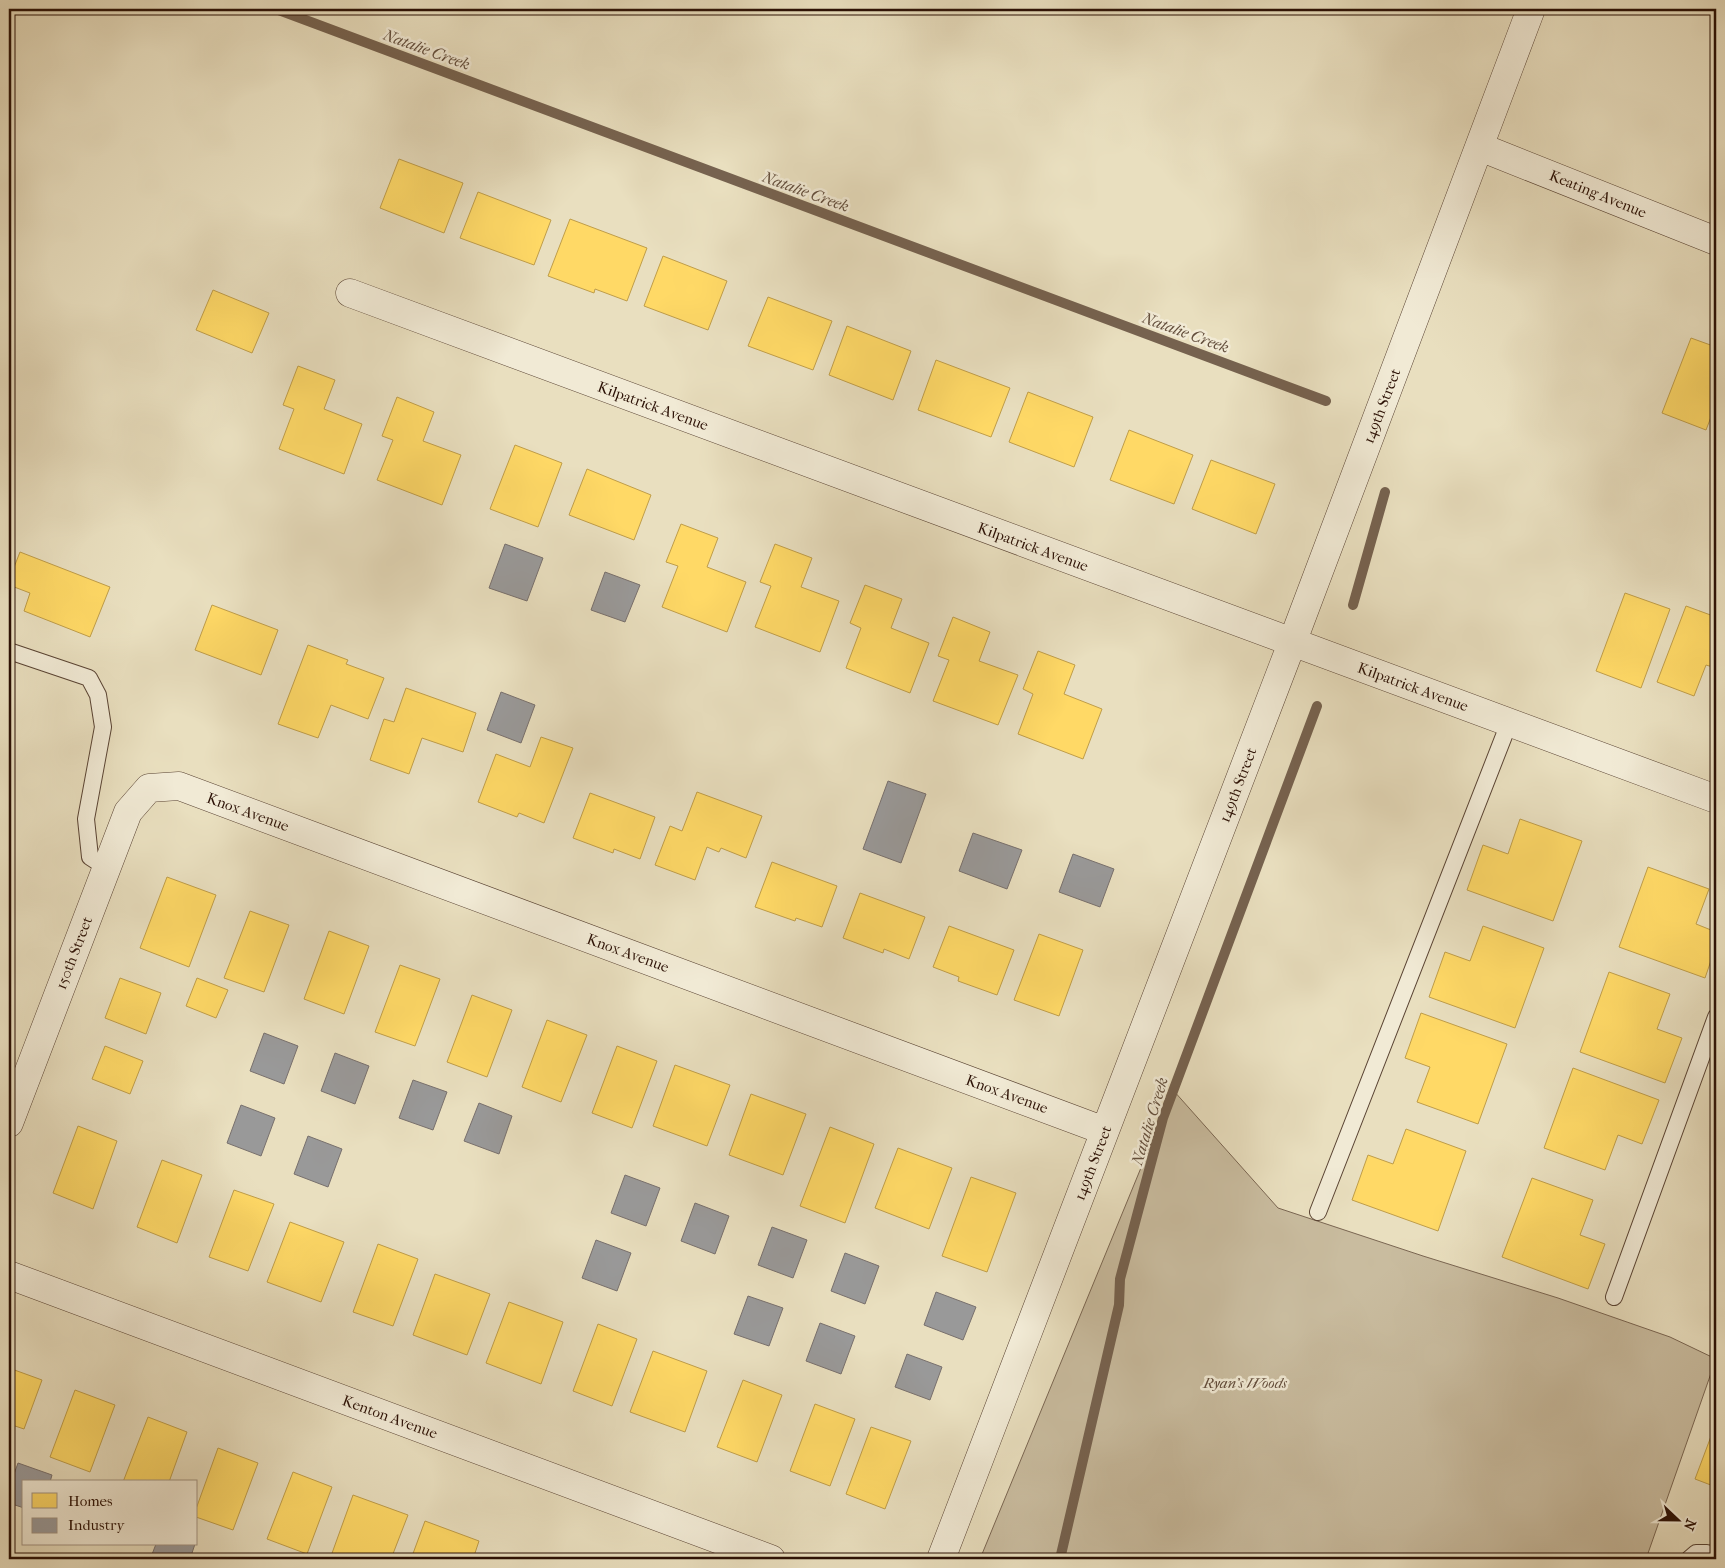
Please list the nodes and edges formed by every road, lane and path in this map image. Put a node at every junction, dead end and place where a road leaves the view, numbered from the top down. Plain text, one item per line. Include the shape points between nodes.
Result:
1 (1531, 9) edge
2 (1480, 147) junction
3 (1716, 241) edge
4 (350, 294) dead end
5 (1292, 643) junction
6 (9, 651) edge
7 (1509, 723) junction
8 (149, 788) joint
9 (1716, 799) edge
10 (107, 868) junction
11 (1716, 1017) edge
12 (9, 1123) edge
13 (1105, 1131) junction
14 (1318, 1212) dead end
15 (9, 1275) edge
16 (1614, 1297) dead end
17 (1716, 1556) edge
18 (771, 1559) edge
19 (941, 1559) edge
20 (1689, 1559) edge

1 - 2 street, 149th Street
2 - 3 street, Keating Avenue
2 - 5 street, 149th Street
4 - 5 street, Kilpatrick Avenue
5 - 7 street, Kilpatrick Avenue
5 - 13 street, 149th Street
6 - 10 lane via 89,678 98,695 103,727 86,819 90,857
7 - 9 street, Kilpatrick Avenue
7 - 14 lane
8 - 10 street, 150th Street via 128,812
8 - 13 street, Knox Avenue via 179,786
10 - 12 street, 150th Street
11 - 16 lane
13 - 19 street, 149th Street
15 - 18 street, Kenton Avenue
17 - 20 lane via 1696,1553

